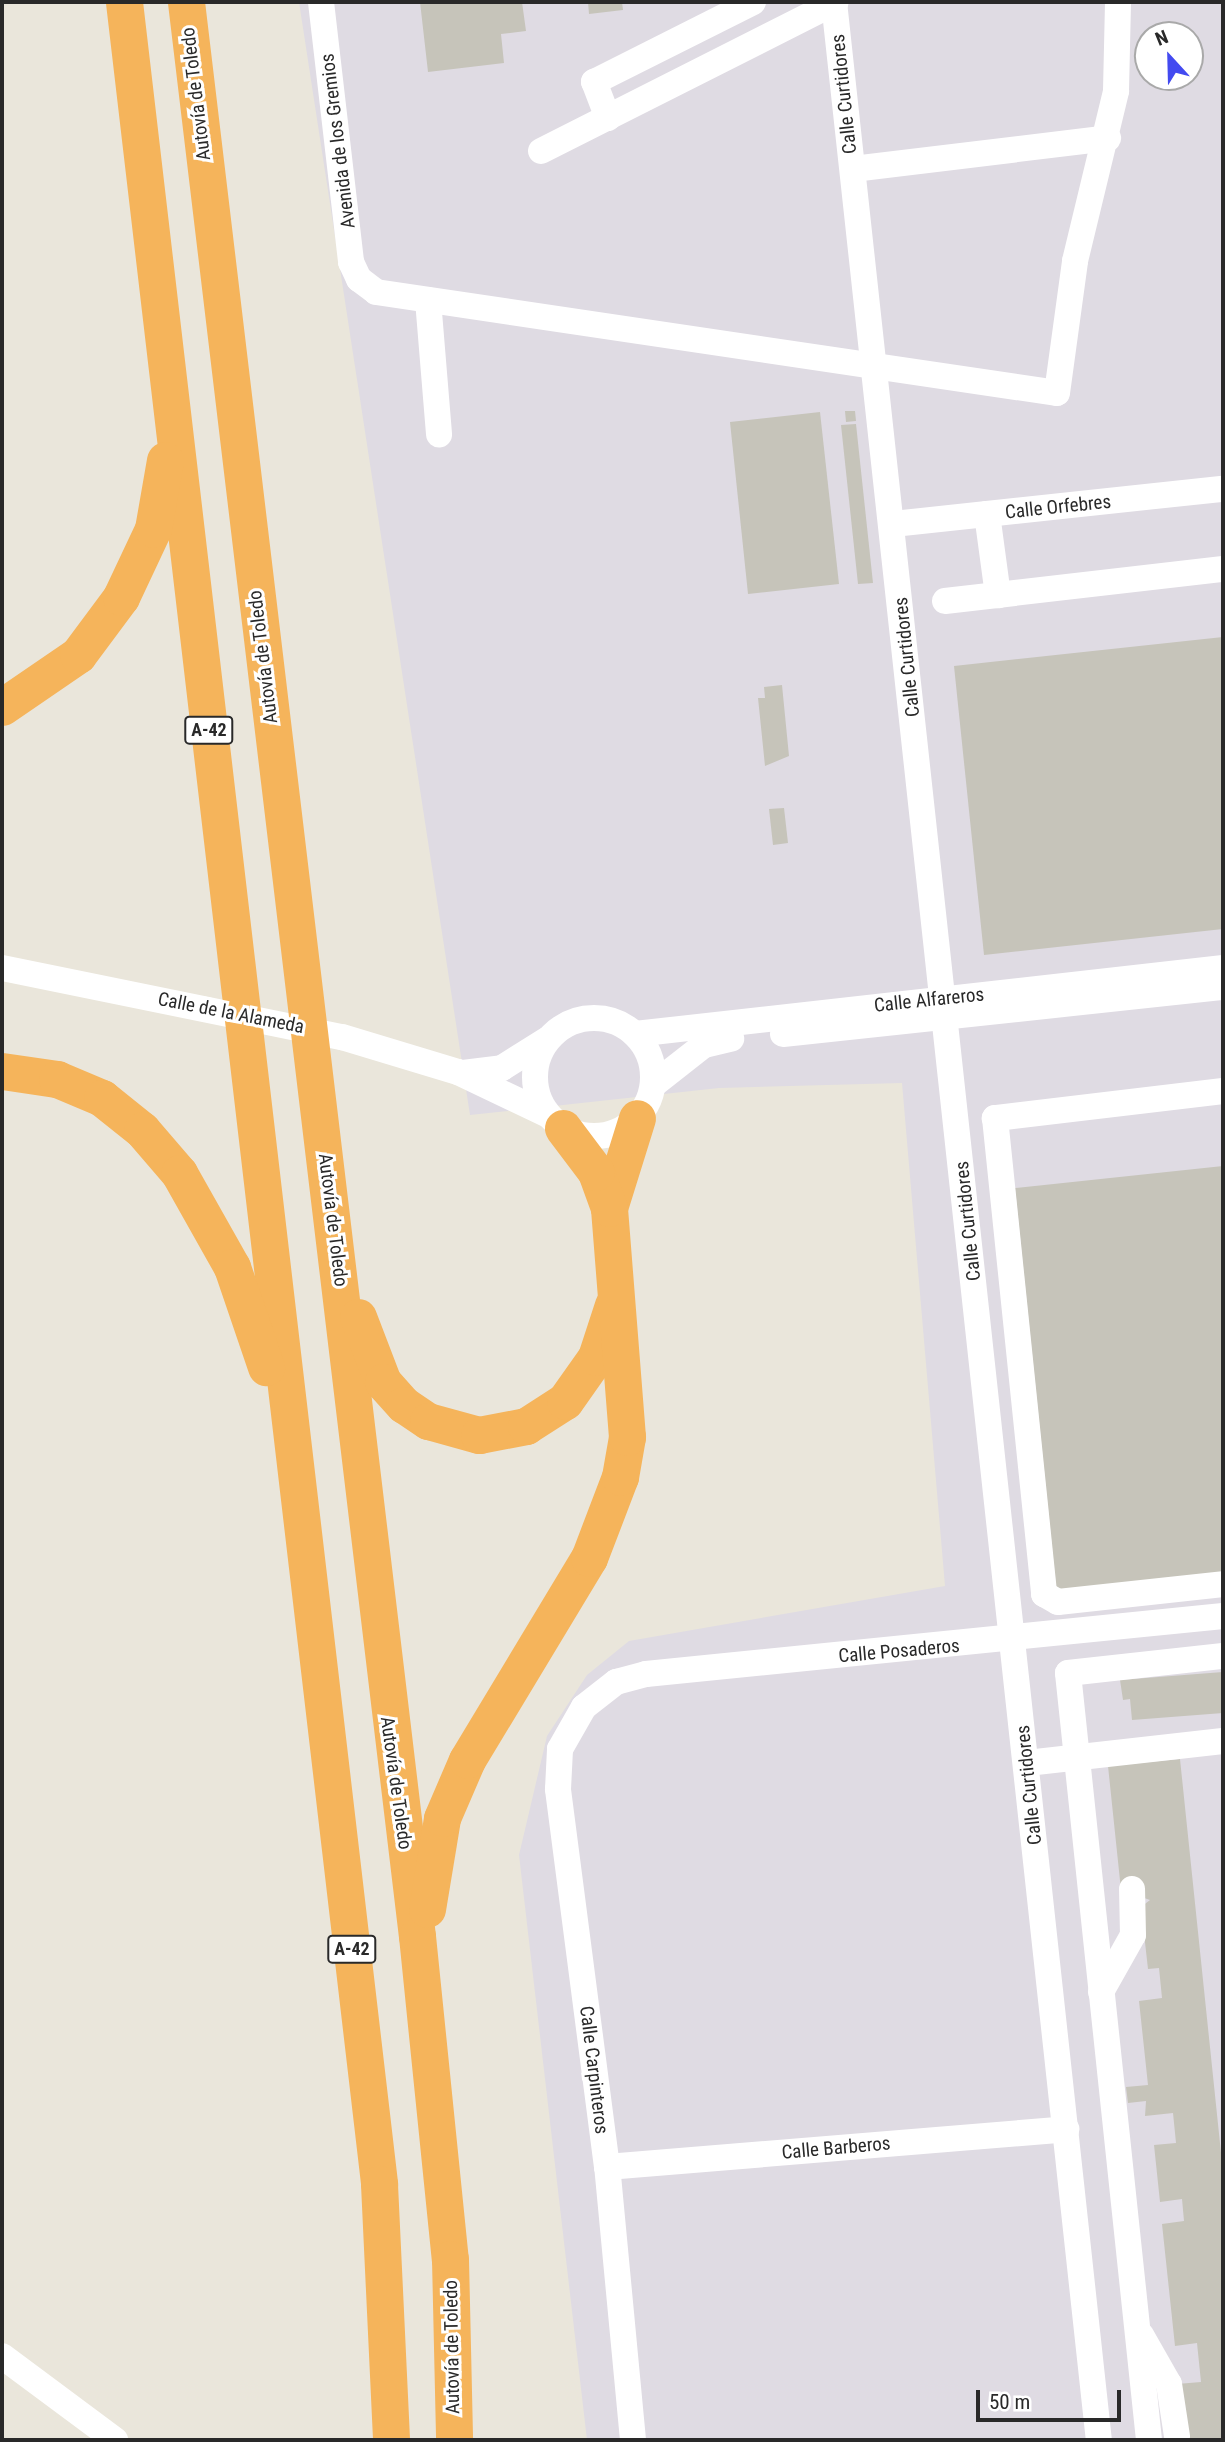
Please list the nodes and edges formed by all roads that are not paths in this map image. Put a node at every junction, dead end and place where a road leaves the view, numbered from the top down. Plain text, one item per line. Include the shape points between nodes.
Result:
1 (124, 2) edge
2 (186, 2) edge
3 (321, 2) edge
4 (753, 2) edge
5 (835, 2) edge
6 (1118, 2) edge
7 (608, 118) junction
8 (1108, 138) junction
9 (541, 151) dead end
10 (853, 169) junction
11 (428, 300) junction
12 (876, 366) junction
13 (171, 406) junction
14 (439, 435) dead end
15 (1223, 489) edge
16 (987, 514) junction
17 (893, 524) junction
18 (1223, 569) edge
19 (998, 594) junction
20 (945, 601) dead end
21 (2, 707) edge
22 (2, 968) edge
23 (1223, 968) edge
24 (1223, 987) edge
25 (946, 1008) junction
26 (635, 1034) junction
27 (548, 1039) junction
28 (2, 1071) edge
29 (457, 1072) junction
30 (1223, 1078) edge
31 (653, 1085) junction
32 (1223, 1091) edge
33 (636, 1118) junction
34 (995, 1118) junction
35 (555, 1121) junction
36 (609, 1208) junction
37 (340, 1272) junction
38 (617, 1287) junction
39 (297, 1459) junction
40 (1223, 1584) edge
41 (1223, 1616) edge
42 (1013, 1640) junction
43 (1223, 1656) edge
44 (584, 1707) joint
45 (1223, 1741) edge
46 (1076, 1756) junction
47 (1027, 1763) junction
48 (1132, 1889) dead end
49 (417, 1936) junction
50 (1101, 1992) junction
51 (1066, 2129) junction
52 (607, 2168) junction
53 (1137, 2327) junction
54 (2, 2356) edge
55 (1177, 2436) dead end
56 (115, 2440) edge
57 (391, 2440) edge
58 (454, 2440) edge
59 (633, 2440) edge
60 (1100, 2440) edge
61 (1149, 2440) edge

1 - 13 highway, A-42
2 - 37 highway, Autovía de Toledo
3 - 11 street, Avenida de los Gremios via 351,262 359,279 376,292
4 - 7 street via 594,82
5 - 7 street, Calle Curtidores
5 - 10 street, Calle Curtidores
6 - 8 street via 1121,59
7 - 9 street, Calle Curtidores
8 - 10 street
8 - 12 street via 1075,261 1057,393
10 - 12 street, Calle Curtidores
11 - 12 street
11 - 14 street
12 - 17 street, Calle Curtidores
13 - 21 highway via 153,529 121,597 78,655
13 - 39 highway, A-42
15 - 16 street, Calle Orfebres
16 - 17 street, Calle Orfebres
16 - 19 street
17 - 25 street, Calle Curtidores
18 - 19 street
19 - 20 street
22 - 29 street, Calle de la Alameda via 293,1024
23 - 25 street, Calle Alfareros
24 - 25 street, Calle Alfareros
25 - 26 street, Calle Alfareros
25 - 31 street, Calle Alfareros via 704,1045
25 - 42 street, Calle Curtidores
26 - 27 street via 619,1023 582,1019
26 - 31 street via 650,1057
27 - 29 street, Calle de la Alameda via 502,1068
27 - 35 street via 534,1077
28 - 39 highway via 57,1079 102,1098 179,1173 257,1327 282,1439
29 - 35 street, Calle de la Alameda
30 - 34 street via 993,1104
31 - 33 street
32 - 34 street
33 - 35 street via 602,1136
33 - 36 highway
34 - 40 street via 1044,1594 1058,1602
35 - 36 highway via 596,1172
36 - 38 highway
37 - 38 highway via 383,1382 428,1421 479,1435 526,1426 565,1401 596,1357
37 - 49 highway, Autovía de Toledo via 384,1695
38 - 49 highway via 629,1392 620,1476 589,1558 467,1760 442,1818
39 - 57 highway, A-42 via 379,2185
41 - 42 street, Calle Posaderos
42 - 44 street, Calle Posaderos via 646,1674 616,1682
42 - 47 street, Calle Curtidores
43 - 46 street via 1068,1673
44 - 52 street, Calle Carpinteros via 560,1749 558,1789
45 - 46 street
46 - 47 street
46 - 50 street
47 - 51 street, Calle Curtidores
48 - 50 street via 1133,1935
49 - 58 highway, Autovía de Toledo via 450,2259
50 - 53 street
51 - 52 street, Calle Barberos
51 - 60 street, Calle Curtidores
52 - 59 street, Calle Carpinteros
53 - 55 street via 1169,2384
53 - 61 street
54 - 56 street

